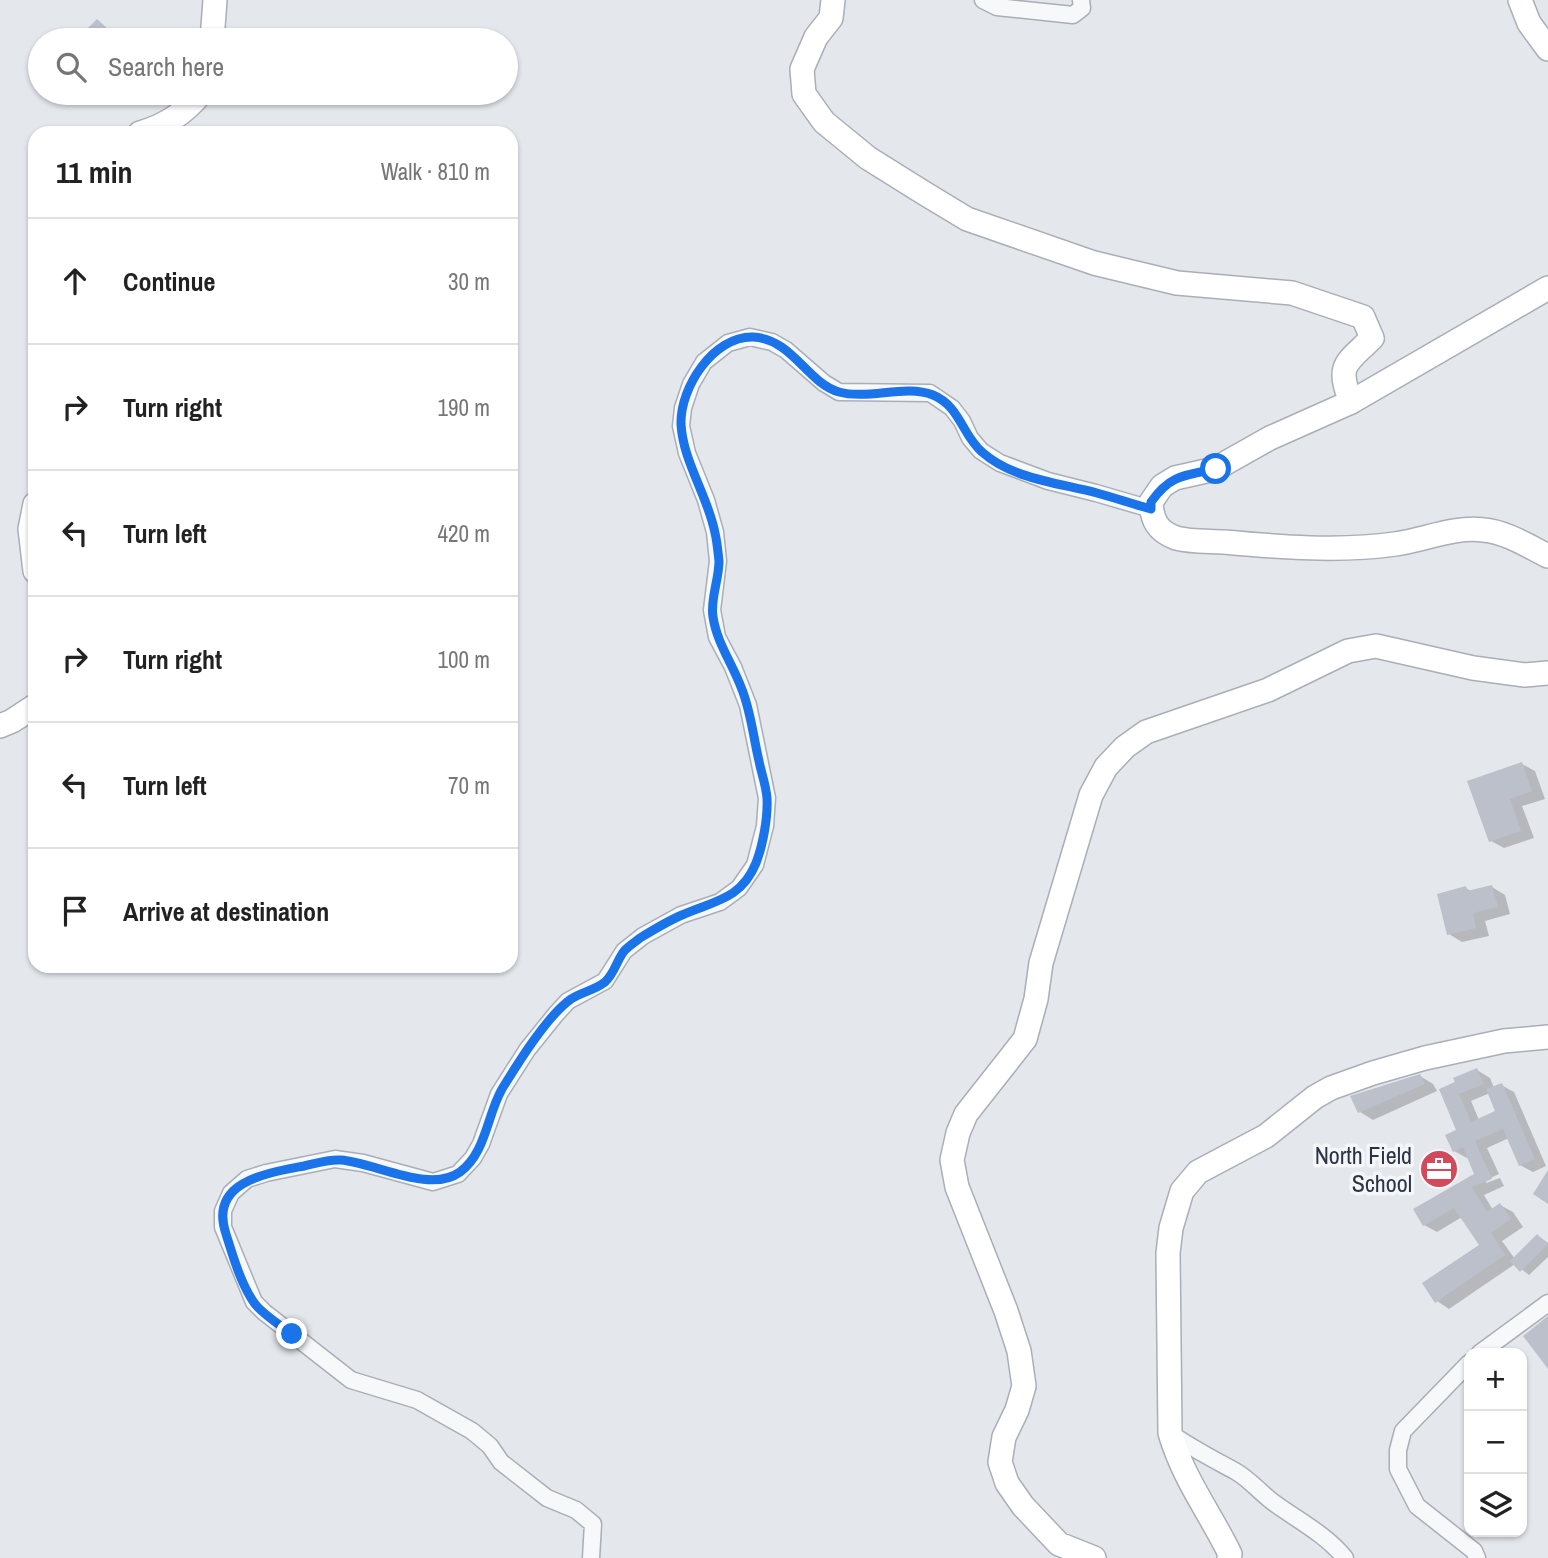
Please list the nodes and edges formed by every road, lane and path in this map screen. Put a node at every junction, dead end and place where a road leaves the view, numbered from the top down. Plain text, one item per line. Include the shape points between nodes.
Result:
1 (215, 0) edge
2 (833, 0) edge
3 (984, 0) edge
4 (1081, 0) edge
5 (1520, 0) edge
6 (213, 28) edge
7 (1548, 49) edge
8 (191, 105) edge
9 (161, 126) edge
10 (1548, 288) edge
11 (1350, 402) junction
12 (1151, 509) junction
13 (1548, 556) edge
14 (1548, 673) edge
15 (28, 711) edge
16 (0, 726) edge
17 (1548, 1037) edge
18 (1548, 1303) edge
19 (1487, 1348) edge
20 (1464, 1368) edge
21 (1170, 1433) junction
22 (591, 1558) edge
23 (1094, 1558) edge
24 (1229, 1558) edge
25 (1345, 1558) edge
26 (1477, 1558) edge

1 - 6 street
2 - 11 street via 831,18 816,37 802,69 804,94 824,122 868,158 967,219 1065,254 1177,283 1292,293 1363,317 1372,338 1344,366 1342,381
3 - 4 street via 997,7 1073,15 1082,8
5 - 7 street via 1529,23
8 - 9 street
10 - 11 street
11 - 12 street via 1270,438 1216,469 1175,478 1162,486
12 - 13 street via 1159,528 1176,538 1270,546 1368,546 1484,530
12 - 22 street via 1000,463 981,452 952,408 930,393 839,392 772,342 750,337 728,343 705,362 691,384 681,426 715,532 719,561 712,610 717,637 748,705 767,797 755,865 739,888 720,902 681,915 643,936 624,951 605,981 568,1001 527,1050 499,1094 477,1151 458,1174 433,1182 335,1159 256,1176 231,1193 223,1211 223,1227 254,1302 351,1380 417,1400 472,1431 501,1462 547,1498 576,1510 593,1524
14 - 23 street via 1525,675 1473,668 1376,646 1348,651 1268,690 1146,732 1106,767 1091,795 1041,963 1025,1039 966,1114 952,1160 960,1198 1019,1351 1024,1386 1004,1437 1000,1462 1007,1483 1059,1544
15 - 16 street
17 - 21 street via 1504,1041 1346,1081 1315,1097 1266,1136 1198,1172 1182,1191 1168,1252
18 - 19 street
20 - 26 street via 1403,1431 1398,1469 1417,1506
21 - 24 street via 1178,1460 1215,1523
21 - 25 street via 1254,1484

